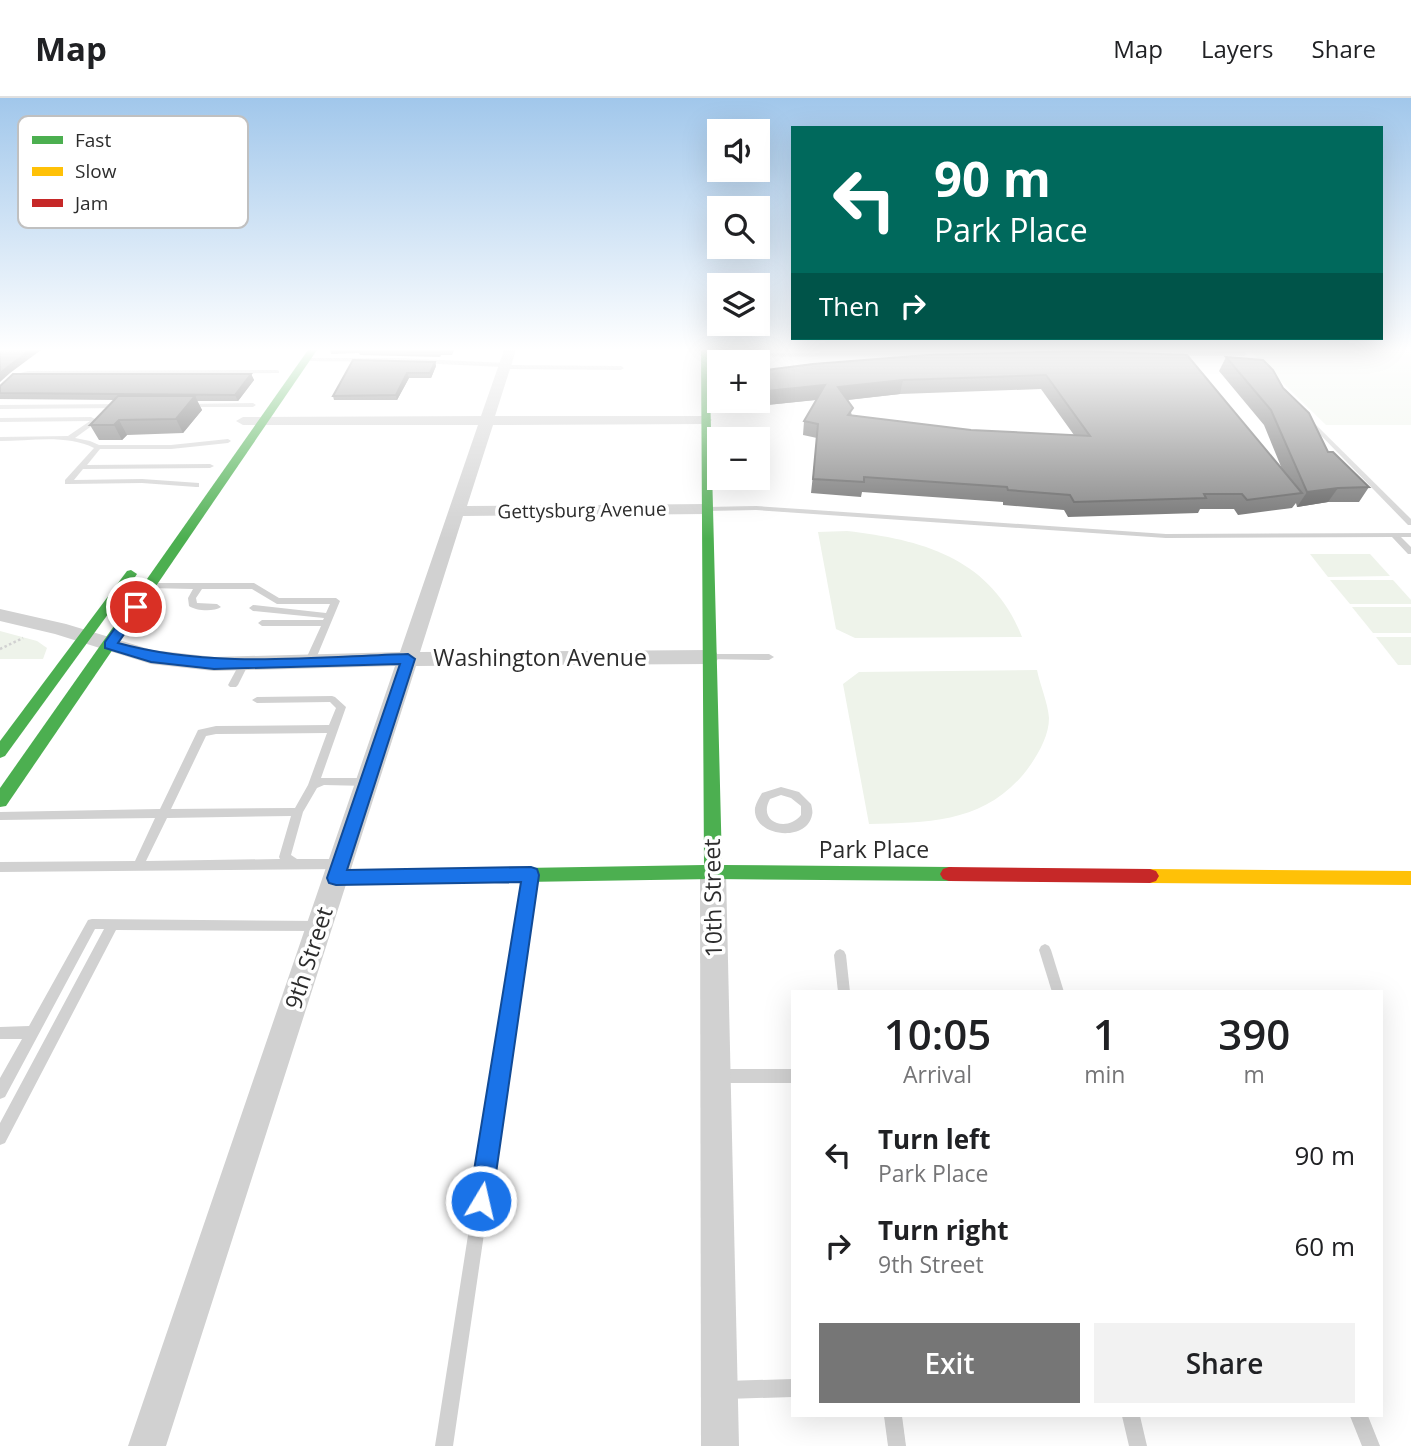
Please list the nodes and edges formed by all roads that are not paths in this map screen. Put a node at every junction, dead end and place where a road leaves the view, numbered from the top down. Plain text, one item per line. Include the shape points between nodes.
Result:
1 (249, 413) edge
2 (270, 413) edge
3 (491, 413) edge
4 (705, 413) edge
5 (1303, 413) edge
6 (0, 420) edge
7 (705, 420) junction
8 (243, 421) junction
9 (265, 422) junction
10 (488, 422) junction
11 (0, 439) edge
12 (69, 439) junction
13 (229, 441) junction
14 (99, 447) junction
15 (80, 467) junction
16 (210, 467) junction
17 (217, 490) junction
18 (192, 491) joint
19 (706, 509) junction
20 (458, 511) junction
21 (1411, 523) edge
22 (1411, 535) edge
23 (1395, 536) junction
24 (1411, 552) edge
25 (143, 557) dead end
26 (150, 586) junction
27 (200, 586) junction
28 (216, 607) dead end
29 (253, 608) dead end
30 (0, 615) edge
31 (328, 619) junction
32 (262, 623) dead end
33 (85, 636) junction
34 (110, 645) junction
35 (709, 657) junction
36 (769, 657) dead end
37 (408, 659) junction
38 (310, 662) junction
39 (244, 663) junction
40 (233, 685) dead end
41 (257, 700) dead end
42 (333, 729) junction
43 (0, 752) edge
44 (368, 782) junction
45 (313, 785) junction
46 (0, 801) edge
47 (164, 812) junction
48 (298, 812) junction
49 (0, 816) edge
50 (295, 864) junction
51 (138, 866) junction
52 (0, 867) edge
53 (338, 871) junction
54 (713, 872) junction
55 (531, 875) junction
56 (1411, 878) edge
57 (113, 924) junction
58 (320, 926) junction
59 (1045, 950) dead end
60 (840, 955) dead end
61 (844, 990) edge
62 (1057, 990) edge
63 (31, 1032) junction
64 (0, 1033) edge
65 (715, 1076) junction
66 (791, 1076) edge
67 (0, 1091) edge
68 (0, 1138) edge
69 (791, 1388) edge
70 (720, 1390) junction
71 (893, 1417) edge
72 (1131, 1417) edge
73 (1359, 1417) edge
74 (147, 1446) edge
75 (444, 1446) edge
76 (720, 1446) edge
77 (897, 1446) edge
78 (1138, 1446) edge
79 (1371, 1446) edge

1 - 8 street
2 - 9 street
3 - 10 street, 9th Street
4 - 7 street, 10th Street
5 - 21 lane
6 - 12 lane via 94,421
7 - 10 street
7 - 19 street, 10th Street
8 - 9 street
8 - 13 street
9 - 10 street
9 - 17 street
10 - 20 street, 9th Street
11 - 12 lane
12 - 14 lane
13 - 14 lane
13 - 16 street
13 - 17 street via 233,447 209,487
14 - 15 lane
15 - 16 lane
15 - 18 lane via 68,482 142,481
16 - 18 street
17 - 26 street
19 - 20 street, Gettysburg Avenue
19 - 23 lane via 756,508 1166,536
19 - 35 street, 10th Street
20 - 37 street, 9th Street
22 - 23 lane
23 - 24 lane
25 - 33 street
26 - 27 lane
26 - 34 street
27 - 28 lane via 192,598 193,606
27 - 31 lane via 254,586 277,601 336,601
29 - 31 lane
30 - 33 street, Washington Avenue
31 - 32 lane
31 - 38 lane
33 - 34 street, Washington Avenue
33 - 43 street
34 - 39 street, Washington Avenue via 151,657
34 - 46 street
35 - 36 lane
35 - 37 street, Washington Avenue
35 - 54 street, 10th Street
37 - 38 street, Washington Avenue
37 - 44 street, 9th Street
38 - 39 street, Washington Avenue
39 - 40 lane
41 - 42 lane via 332,699 341,707
42 - 45 lane
42 - 47 lane via 202,733
44 - 45 lane via 324,780
44 - 53 street, 9th Street
45 - 48 lane
47 - 48 lane
47 - 49 lane
47 - 51 lane
48 - 50 lane via 285,849 285,857
50 - 51 lane
50 - 53 lane
51 - 52 lane
53 - 55 street, Park Place
53 - 58 street, 9th Street
54 - 55 street, Park Place
54 - 56 street, Park Place
54 - 65 street, 10th Street
55 - 75 lane
57 - 58 lane
57 - 63 lane via 92,923
57 - 68 lane
58 - 74 street, 9th Street
59 - 62 lane
60 - 61 lane
63 - 64 lane
63 - 67 lane
65 - 66 lane
65 - 70 street, 10th Street
69 - 70 lane
70 - 76 street, 10th Street
71 - 77 lane
72 - 78 lane
73 - 79 lane

